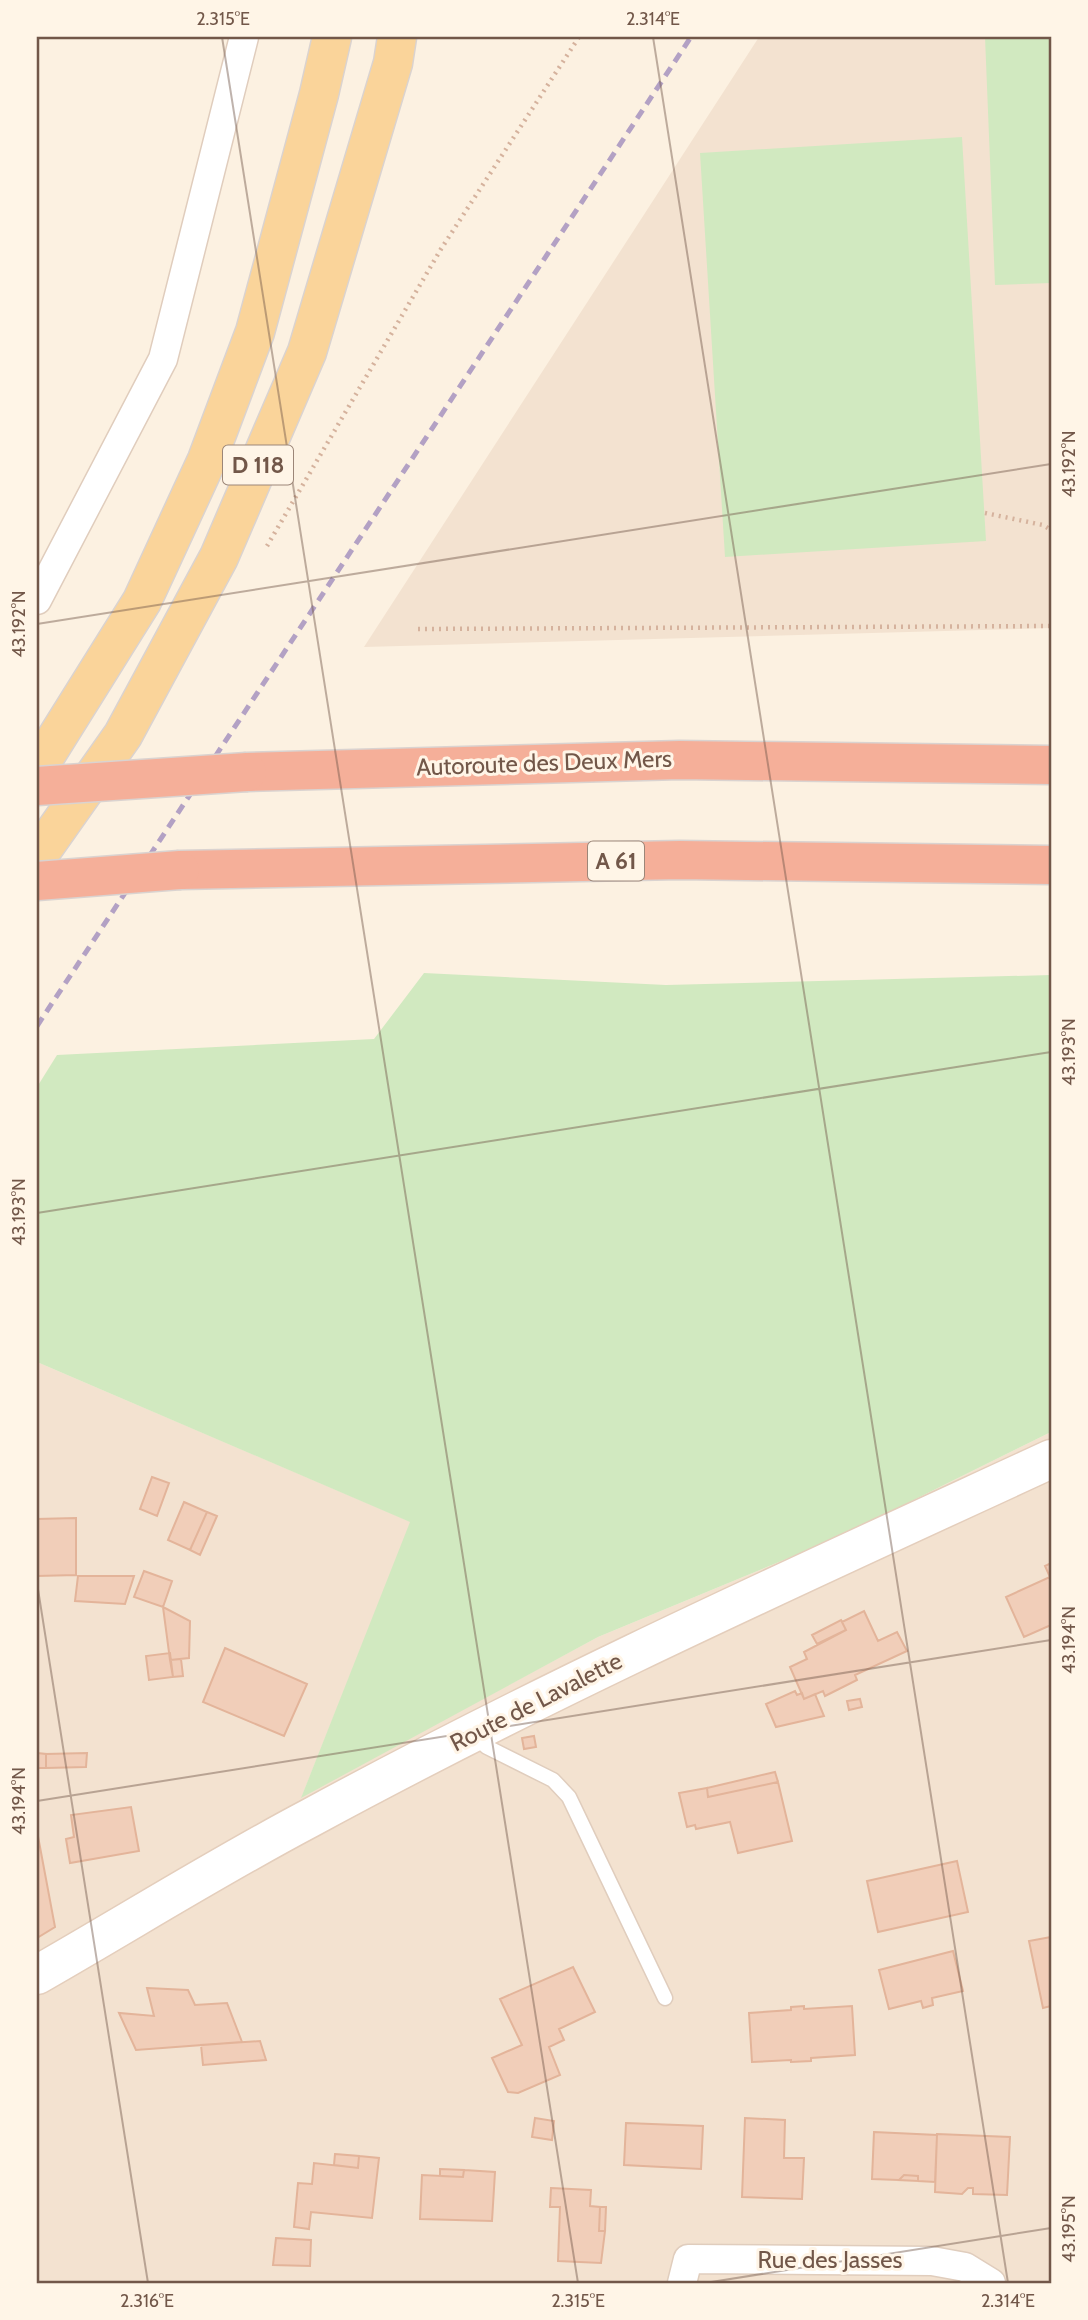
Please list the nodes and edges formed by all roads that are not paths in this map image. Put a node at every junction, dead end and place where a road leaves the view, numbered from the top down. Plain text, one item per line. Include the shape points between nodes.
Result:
1 (244, 37) edge
2 (332, 37) edge
3 (397, 37) edge
4 (37, 600) edge
5 (1051, 765) edge
6 (37, 769) edge
7 (37, 786) edge
8 (37, 857) edge
9 (1051, 865) edge
10 (37, 881) edge
11 (1051, 1459) edge
12 (472, 1734) junction
13 (37, 1975) edge
14 (665, 1998) dead end
15 (682, 2283) edge
16 (991, 2283) edge

1 - 4 street via 163,359
2 - 6 main road, D 118 via 255,332 207,460 142,601
3 - 8 main road, D 118 via 307,352 219,557 123,736
5 - 7 highway, Autoroute des Deux Mers, bridge via 680,760 247,772
9 - 10 highway, A 61, bridge via 680,860 180,870
11 - 12 main road, Route de Lavalette via 637,1651
12 - 13 main road, Route de Lavalette via 308,1818
12 - 14 lane via 553,1780 569,1797
15 - 16 street, Rue des Jasses via 688,2259 932,2261 965,2267

